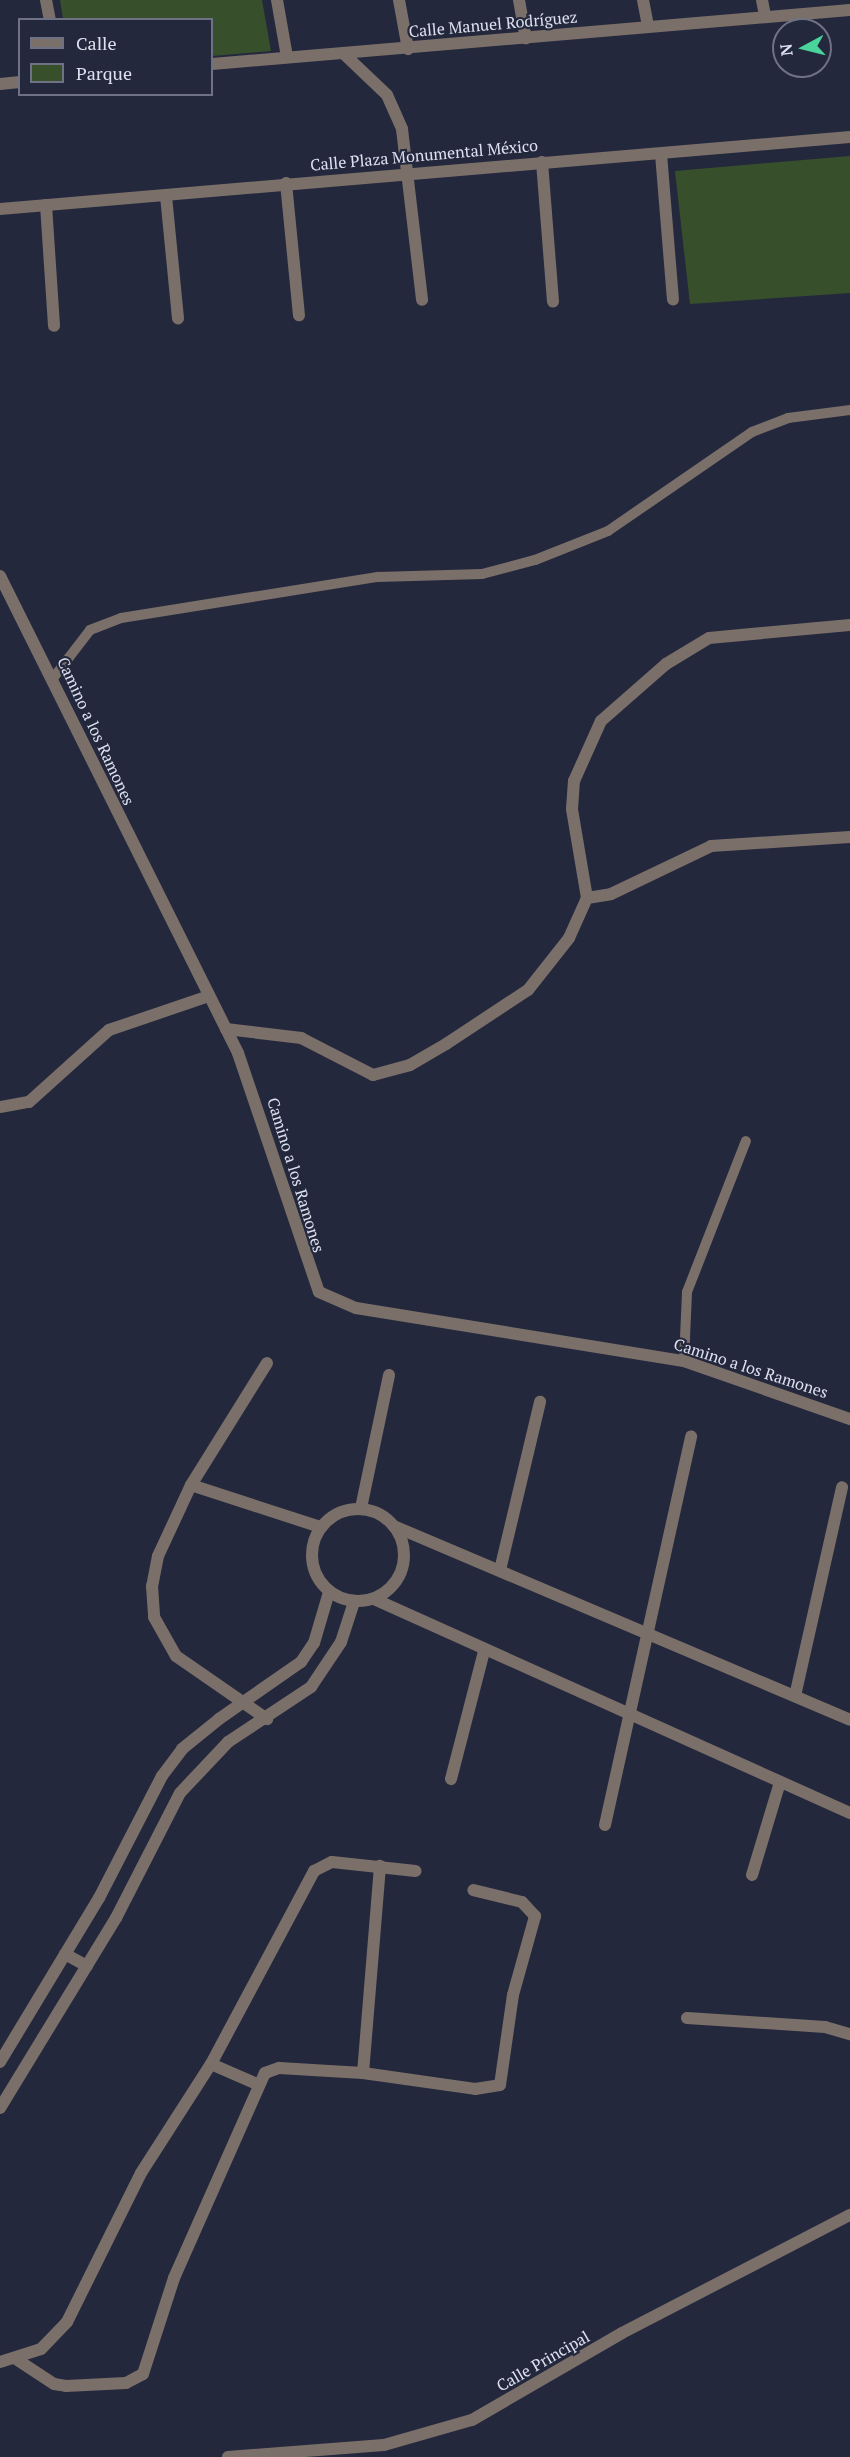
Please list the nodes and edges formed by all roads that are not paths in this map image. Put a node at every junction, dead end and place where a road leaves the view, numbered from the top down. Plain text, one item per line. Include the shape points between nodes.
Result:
1 (46, 0) edge
2 (277, 0) edge
3 (399, 0) edge
4 (519, 0) edge
5 (643, 0) edge
6 (762, 0) edge
7 (850, 10) edge
8 (765, 16) junction
9 (50, 18) edge
10 (648, 26) junction
11 (526, 38) junction
12 (408, 49) junction
13 (344, 54) junction
14 (287, 57) junction
15 (213, 64) edge
16 (18, 82) edge
17 (0, 84) edge
18 (850, 137) edge
19 (661, 154) junction
20 (542, 162) junction
21 (411, 173) junction
22 (286, 183) junction
23 (166, 196) junction
24 (46, 205) junction
25 (0, 209) edge
26 (422, 300) dead end
27 (673, 300) dead end
28 (553, 302) dead end
29 (299, 315) dead end
30 (178, 318) dead end
31 (54, 326) dead end
32 (850, 410) edge
33 (0, 576) edge
34 (850, 625) edge
35 (54, 677) junction
36 (850, 837) edge
37 (587, 898) junction
38 (206, 997) junction
39 (226, 1029) junction
40 (0, 1107) edge
41 (746, 1141) dead end
42 (684, 1361) junction
43 (267, 1363) dead end
44 (389, 1375) dead end
45 (540, 1402) dead end
46 (850, 1419) edge
47 (691, 1436) dead end
48 (191, 1485) junction
49 (842, 1487) dead end
50 (361, 1508) junction
51 (320, 1527) junction
52 (396, 1527) junction
53 (500, 1570) junction
54 (329, 1592) junction
55 (374, 1599) junction
56 (354, 1602) junction
57 (648, 1633) junction
58 (484, 1651) junction
59 (795, 1696) junction
60 (244, 1703) junction
61 (631, 1714) junction
62 (267, 1719) junction
63 (850, 1720) edge
64 (451, 1779) dead end
65 (780, 1782) junction
66 (850, 1813) edge
67 (605, 1825) dead end
68 (380, 1866) junction
69 (416, 1871) dead end
70 (752, 1875) dead end
71 (473, 1890) dead end
72 (65, 1953) junction
73 (87, 1966) junction
74 (687, 2018) dead end
75 (850, 2034) edge
76 (0, 2062) edge
77 (211, 2064) junction
78 (363, 2073) junction
79 (257, 2084) junction
80 (0, 2108) edge
81 (850, 2216) edge
82 (16, 2359) junction
83 (0, 2362) edge
84 (228, 2457) edge

1 - 9 street
2 - 14 street
3 - 12 street
4 - 11 street
5 - 10 street
6 - 8 street
7 - 8 street, Calle Manuel Rodríguez
8 - 10 street, Calle Manuel Rodríguez
10 - 11 street, Calle Manuel Rodríguez
11 - 12 street, Calle Manuel Rodríguez
12 - 13 street, Calle Manuel Rodríguez
13 - 14 street, Calle Manuel Rodríguez
13 - 21 street via 396,108
14 - 15 street, Calle Manuel Rodríguez
16 - 17 street
18 - 19 street, Calle Plaza Monumental México
19 - 20 street, Calle Plaza Monumental México
19 - 27 street
20 - 21 street, Calle Plaza Monumental México
20 - 28 street
21 - 22 street, Calle Plaza Monumental México
21 - 26 street
22 - 23 street, Calle Plaza Monumental México
22 - 29 street
23 - 24 street, Calle Plaza Monumental México
23 - 30 street
24 - 25 street, Calle Plaza Monumental México
24 - 31 street
32 - 35 lane via 788,418 752,432 608,531 535,560 482,574 378,577 121,618 90,630
33 - 35 street, Camino a los Ramones
34 - 37 street via 709,638 666,664 602,721 582,756 573,790
35 - 38 street, Camino a los Ramones
36 - 37 street via 711,846 611,894
37 - 39 street via 544,976 455,1038 392,1073 363,1072 283,1033
38 - 39 street, Camino a los Ramones
38 - 40 street via 109,1030 29,1102
39 - 42 street, Camino a los Ramones via 254,1093 311,1280 327,1298 356,1308
41 - 42 lane via 687,1292
42 - 46 street, Camino a los Ramones
43 - 48 street
44 - 50 street
45 - 53 street
47 - 57 street
48 - 51 street
48 - 60 street via 158,1556 154,1617 176,1656
49 - 59 street
50 - 51 street via 332,1516
50 - 52 street via 380,1514
51 - 54 street via 312,1561
52 - 53 street
52 - 55 street via 404,1547 402,1569 392,1587
53 - 57 street
54 - 56 street
54 - 60 street via 314,1643 301,1662
55 - 56 street
55 - 58 street
56 - 62 street via 327,1669
57 - 59 street
57 - 61 street
58 - 61 street
58 - 64 street
59 - 63 street
60 - 62 street
60 - 72 street via 182,1749 162,1776
61 - 65 street
61 - 67 street
62 - 73 street via 228,1742 180,1793
65 - 66 street
65 - 70 street
68 - 69 street
68 - 77 street via 332,1862 314,1871
68 - 78 street
71 - 78 street via 522,1902 535,1916 513,1995 504,2079 490,2090 475,2090
72 - 73 street
72 - 76 street
73 - 80 street
74 - 75 street
77 - 79 street
77 - 82 street via 146,2163 67,2322 41,2349
78 - 79 street via 279,2068 265,2073
79 - 82 street via 174,2278 143,2374 126,2384 66,2386 54,2384
81 - 84 street, Calle Principal via 461,2424 384,2445
82 - 83 street

